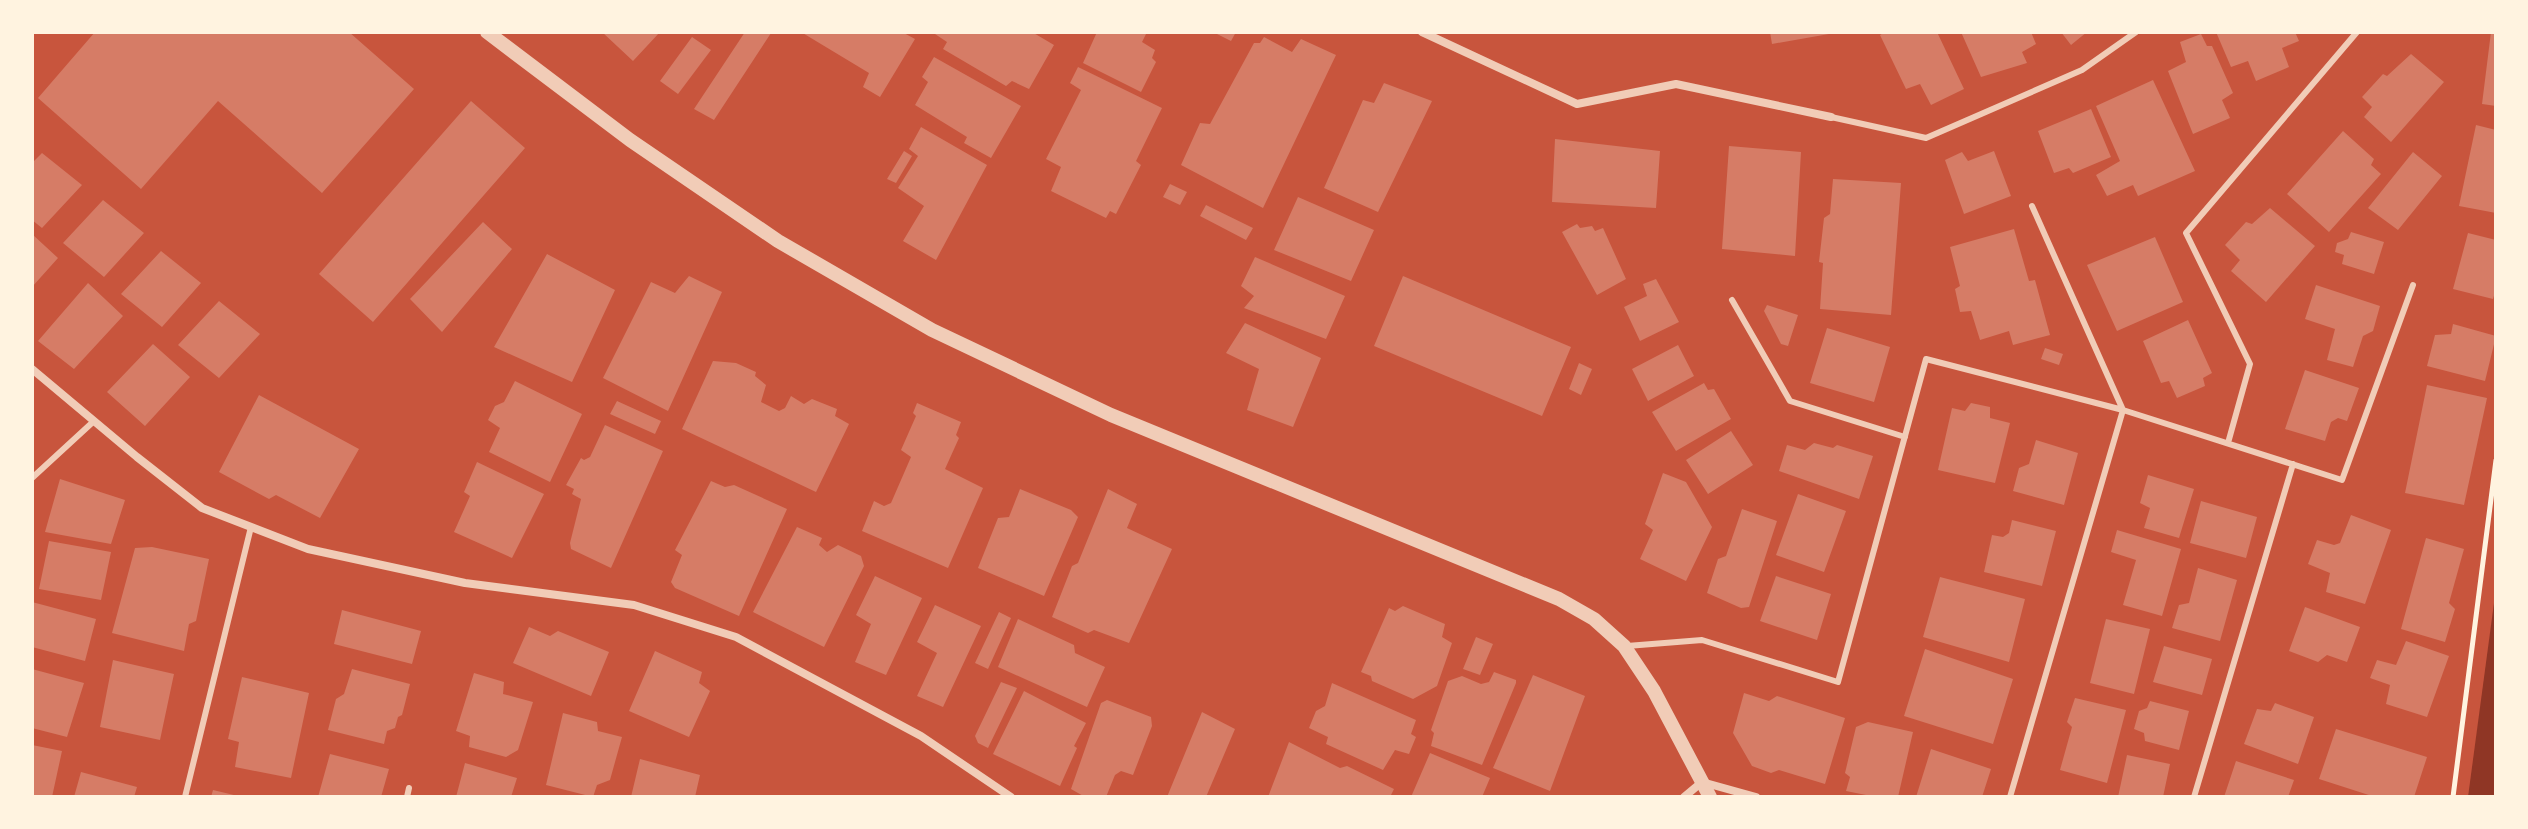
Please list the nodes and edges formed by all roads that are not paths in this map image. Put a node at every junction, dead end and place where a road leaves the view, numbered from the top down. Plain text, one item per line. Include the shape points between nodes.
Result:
1 (487, 32) edge
2 (1422, 32) edge
3 (2136, 32) edge
4 (2357, 32) edge
5 (1831, 117) joint
6 (2032, 206) dead end
7 (2413, 285) dead end
8 (1732, 300) dead end
9 (32, 369) edge
10 (2123, 410) junction
11 (94, 421) junction
12 (1905, 437) junction
13 (2228, 443) junction
14 (2293, 464) junction
15 (32, 478) edge
16 (251, 527) junction
17 (1624, 646) junction
18 (1702, 782) junction
19 (409, 788) dead end
20 (185, 797) edge
21 (407, 797) edge
22 (1011, 797) edge
23 (1684, 797) edge
24 (1710, 797) edge
25 (1756, 797) edge
26 (2010, 797) edge
27 (2194, 797) edge

1 - 17 street via 630,140 778,241 932,330 1111,415 1559,599 1594,619
2 - 5 street via 1577,104 1676,84
3 - 5 lane via 2082,70 1926,138
4 - 13 lane via 2186,233 2250,364
6 - 10 lane
7 - 14 lane via 2342,480
8 - 12 lane via 1790,401
9 - 11 street
10 - 12 lane via 1926,359
10 - 13 lane
10 - 26 lane
11 - 15 lane
11 - 16 street via 202,508
12 - 17 lane via 1838,682 1702,640
13 - 14 lane
14 - 27 lane
16 - 20 lane
16 - 22 street via 308,549 465,583 634,605 736,637 921,736
17 - 18 street
18 - 23 street
18 - 24 street
18 - 25 street
19 - 21 lane

